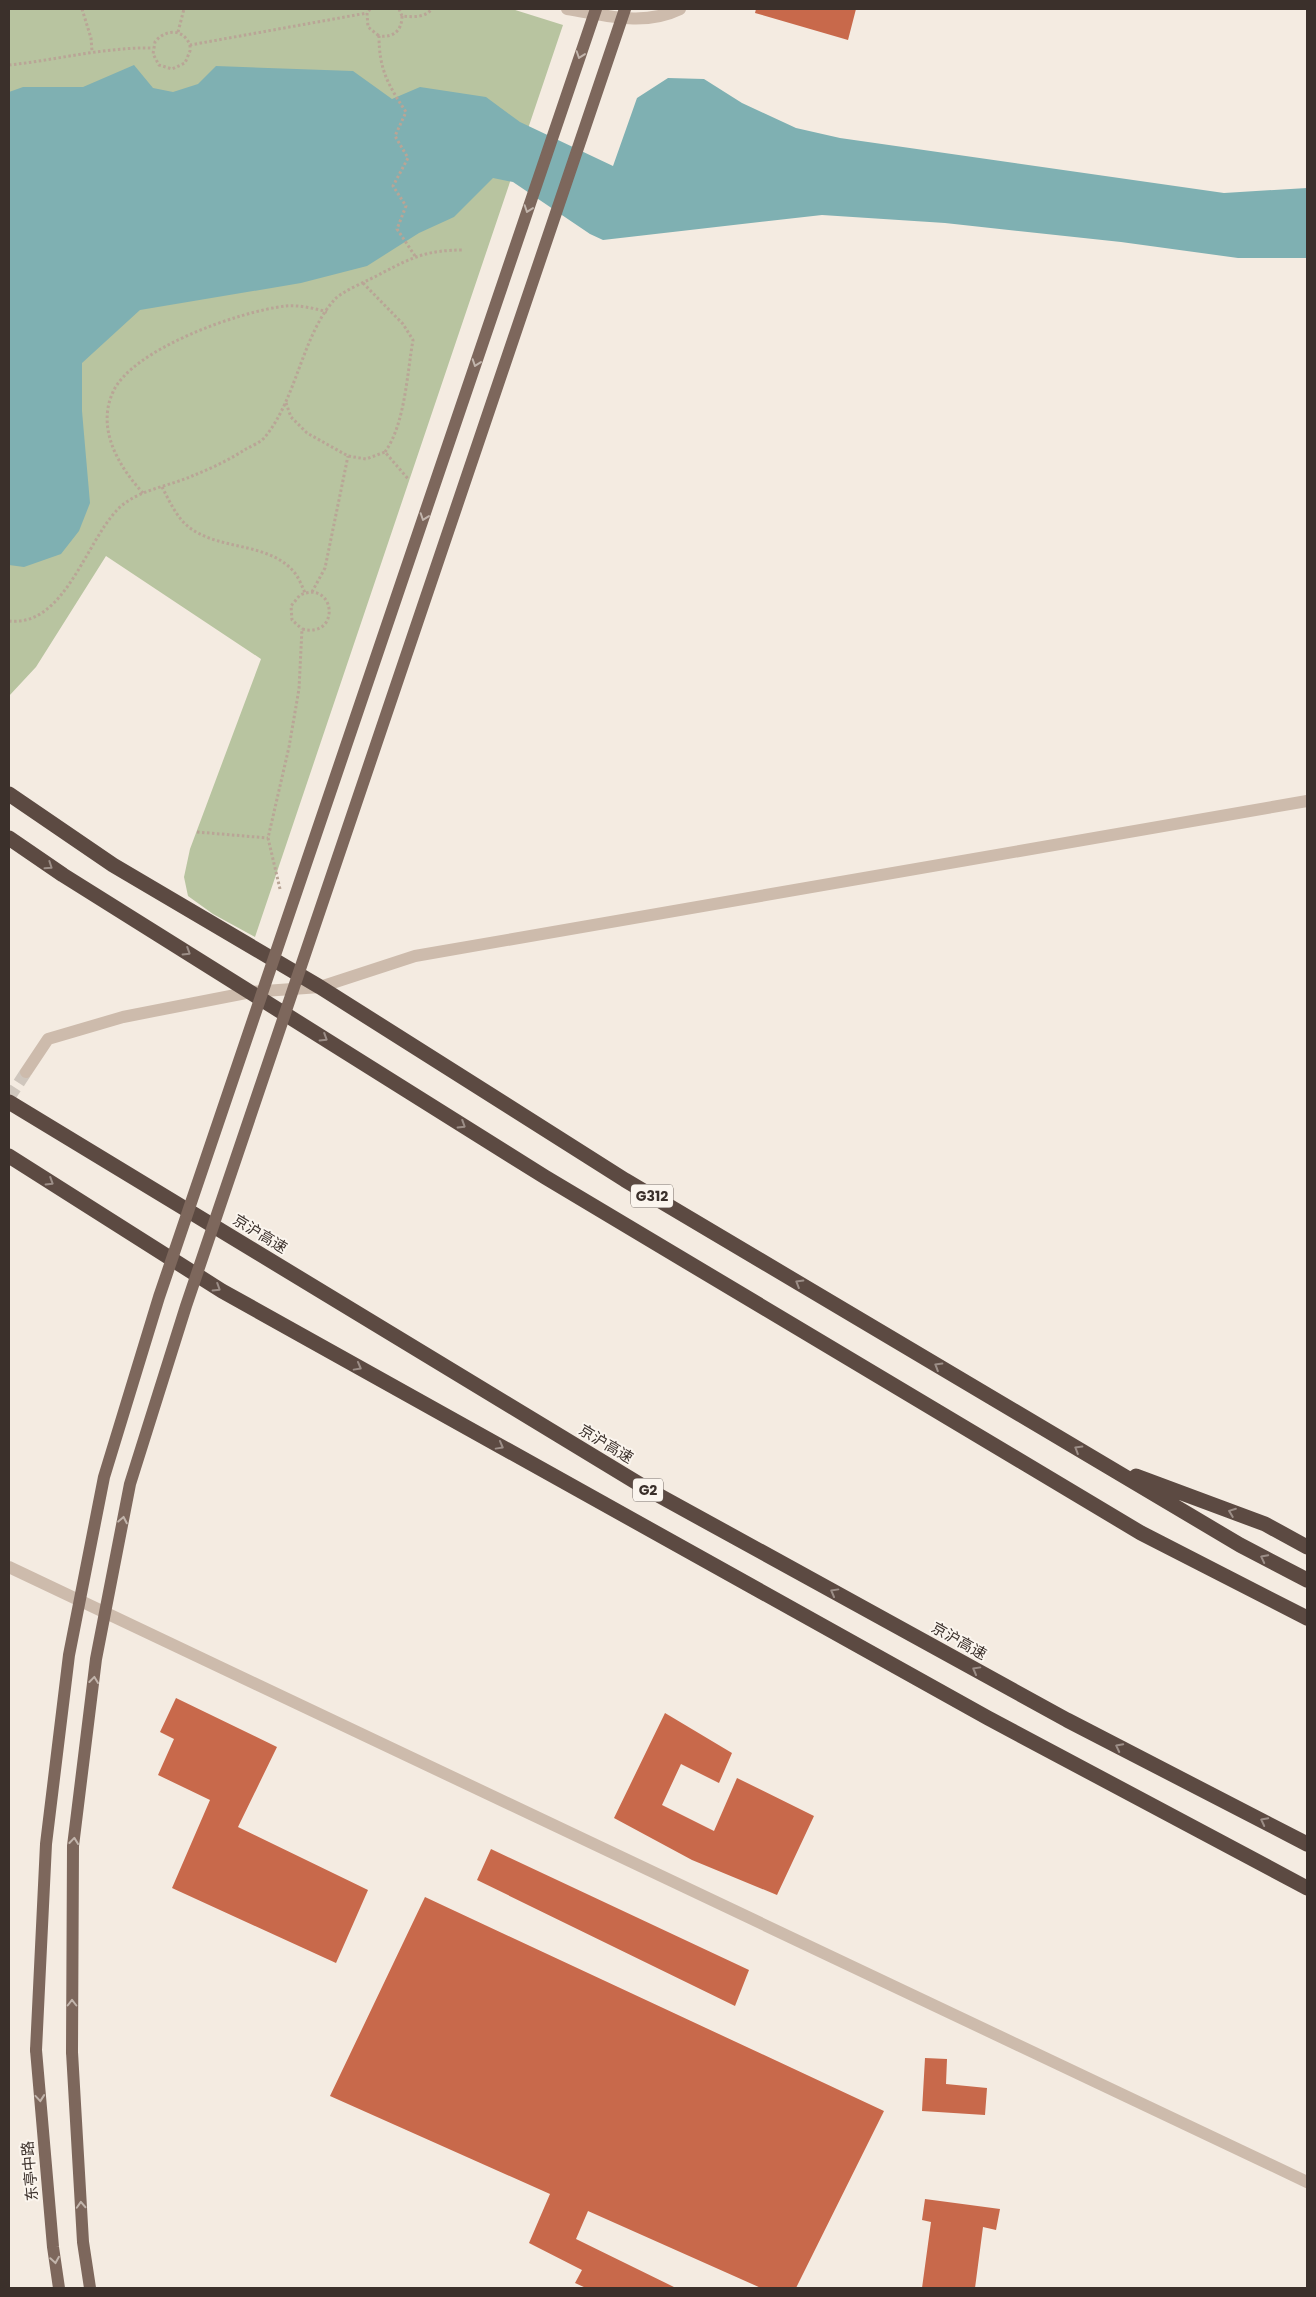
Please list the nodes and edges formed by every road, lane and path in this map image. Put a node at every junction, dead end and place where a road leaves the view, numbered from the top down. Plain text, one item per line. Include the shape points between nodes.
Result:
1 (82, 9) edge
2 (184, 9) edge
3 (370, 9) edge
4 (399, 9) edge
5 (432, 9) edge
6 (566, 9) edge
7 (596, 9) edge
8 (625, 9) edge
9 (680, 9) edge
10 (367, 13) junction
11 (402, 16) junction
12 (178, 33) junction
13 (379, 36) junction
14 (190, 45) junction
15 (153, 48) junction
16 (92, 51) junction
17 (9, 65) edge
18 (464, 250) dead end
19 (414, 256) junction
20 (363, 283) junction
21 (327, 312) junction
22 (286, 402) junction
23 (385, 452) junction
24 (348, 456) junction
25 (410, 480) dead end
26 (162, 487) junction
27 (143, 493) junction
28 (312, 592) junction
29 (305, 593) junction
30 (9, 621) edge
31 (302, 629) junction
32 (9, 794) edge
33 (1307, 800) edge
34 (197, 832) dead end
35 (9, 838) edge
36 (268, 838) junction
37 (280, 889) dead end
38 (320, 986) junction
39 (251, 992) junction
40 (26, 1072) tunnel mouth
41 (9, 1102) edge
42 (9, 1156) edge
43 (1100, 1462) junction
44 (1307, 1547) edge
45 (9, 1567) edge
46 (1307, 1580) edge
47 (1307, 1618) edge
48 (1307, 1844) edge
49 (1307, 1888) edge
50 (1307, 2182) edge
51 (59, 2288) edge
52 (90, 2288) edge

1 - 16 path
2 - 12 path
3 - 10 path
4 - 11 path
5 - 11 path via 416,17
6 - 9 street via 629,20 664,16
7 -> 51 main road, 东亭中路, bridge via 163,1288 104,1477 69,1655 46,1844 36,2050
52 -> 8 main road, bridge via 83,2242 72,2052 73,1846 96,1659 130,1484 186,1306
10 - 13 path via 368,27
10 - 14 path
11 - 13 path via 397,32
12 - 14 path
12 - 15 path via 164,33
13 - 19 path via 379,60 406,112 395,136 408,158 393,186 406,206 397,229
14 - 15 path via 185,64 172,69 159,65
15 - 16 path
16 - 17 path
18 - 19 path via 440,250
19 - 20 path
20 - 21 path via 336,298
20 - 23 path via 403,324 413,340 398,424
21 - 22 path via 314,332
21 - 27 path via 288,306 258,311 186,336 121,378 112,394 109,436 115,456
22 - 24 path via 292,417 307,433
22 - 26 path via 264,438 236,456
23 - 24 path via 366,458
23 - 25 path
24 - 28 path via 325,568
26 - 27 path
26 - 29 path via 176,512 192,530 223,544 275,557 294,572
27 - 30 path via 118,509 51,607 29,619
28 - 29 path
28 - 31 path via 327,602 329,614 323,626 316,630
29 - 31 path via 294,600 290,613 292,620
31 - 36 path via 299,688
32 - 38 highway, G312 via 113,865
33 - 38 street via 415,956
34 - 36 path
35 -> 39 highway, G312 via 62,875
36 - 37 path
38 - 39 street
43 -> 38 highway, G312 via 625,1180
39 - 40 street via 123,1017 48,1039
39 -> 47 highway, G312 via 544,1177 1133,1528
48 -> 41 highway, 京沪高速 / G2 via 1067,1720 649,1490
42 -> 49 highway, G2 via 222,1291 988,1718
44 -> 43 highway via 1265,1524
46 -> 43 highway, G312 via 1240,1546
45 - 50 street

